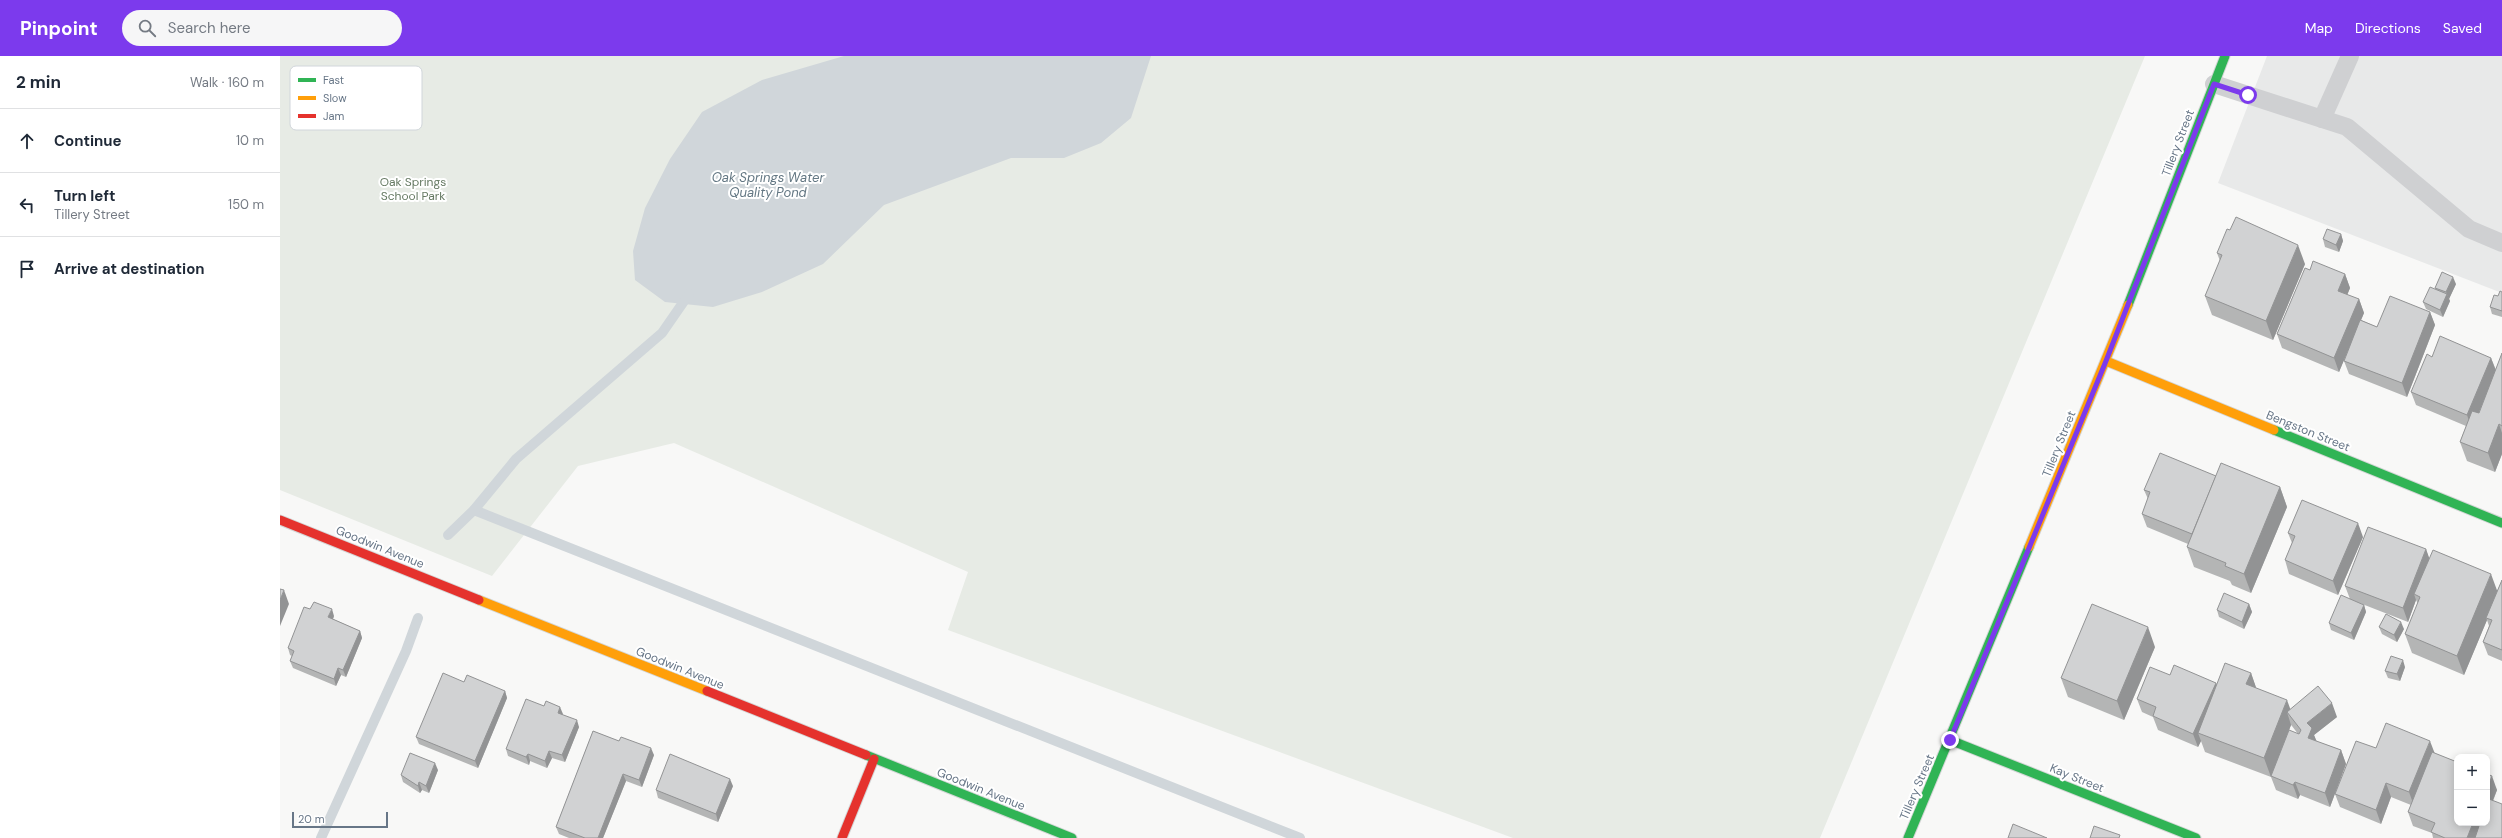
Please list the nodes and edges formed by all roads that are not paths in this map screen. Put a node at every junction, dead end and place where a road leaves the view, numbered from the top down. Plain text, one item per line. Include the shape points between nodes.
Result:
1 (2225, 56) edge
2 (2350, 56) edge
3 (2214, 84) junction
4 (2322, 119) junction
5 (2502, 243) edge
6 (2106, 361) junction
7 (280, 520) edge
8 (2502, 523) edge
9 (1950, 740) junction
10 (874, 759) junction
11 (842, 838) edge
12 (1072, 838) edge
13 (1908, 838) edge
14 (2196, 838) edge

1 - 3 street, Tillery Street
2 - 4 lane
3 - 4 lane
3 - 6 street, Tillery Street
4 - 5 lane via 2347,127 2468,229
6 - 8 street, Bengston Street
6 - 9 street, Tillery Street
7 - 10 street, Goodwin Avenue
9 - 13 street, Tillery Street
9 - 14 street, Kay Street
10 - 11 street
10 - 12 street, Goodwin Avenue

